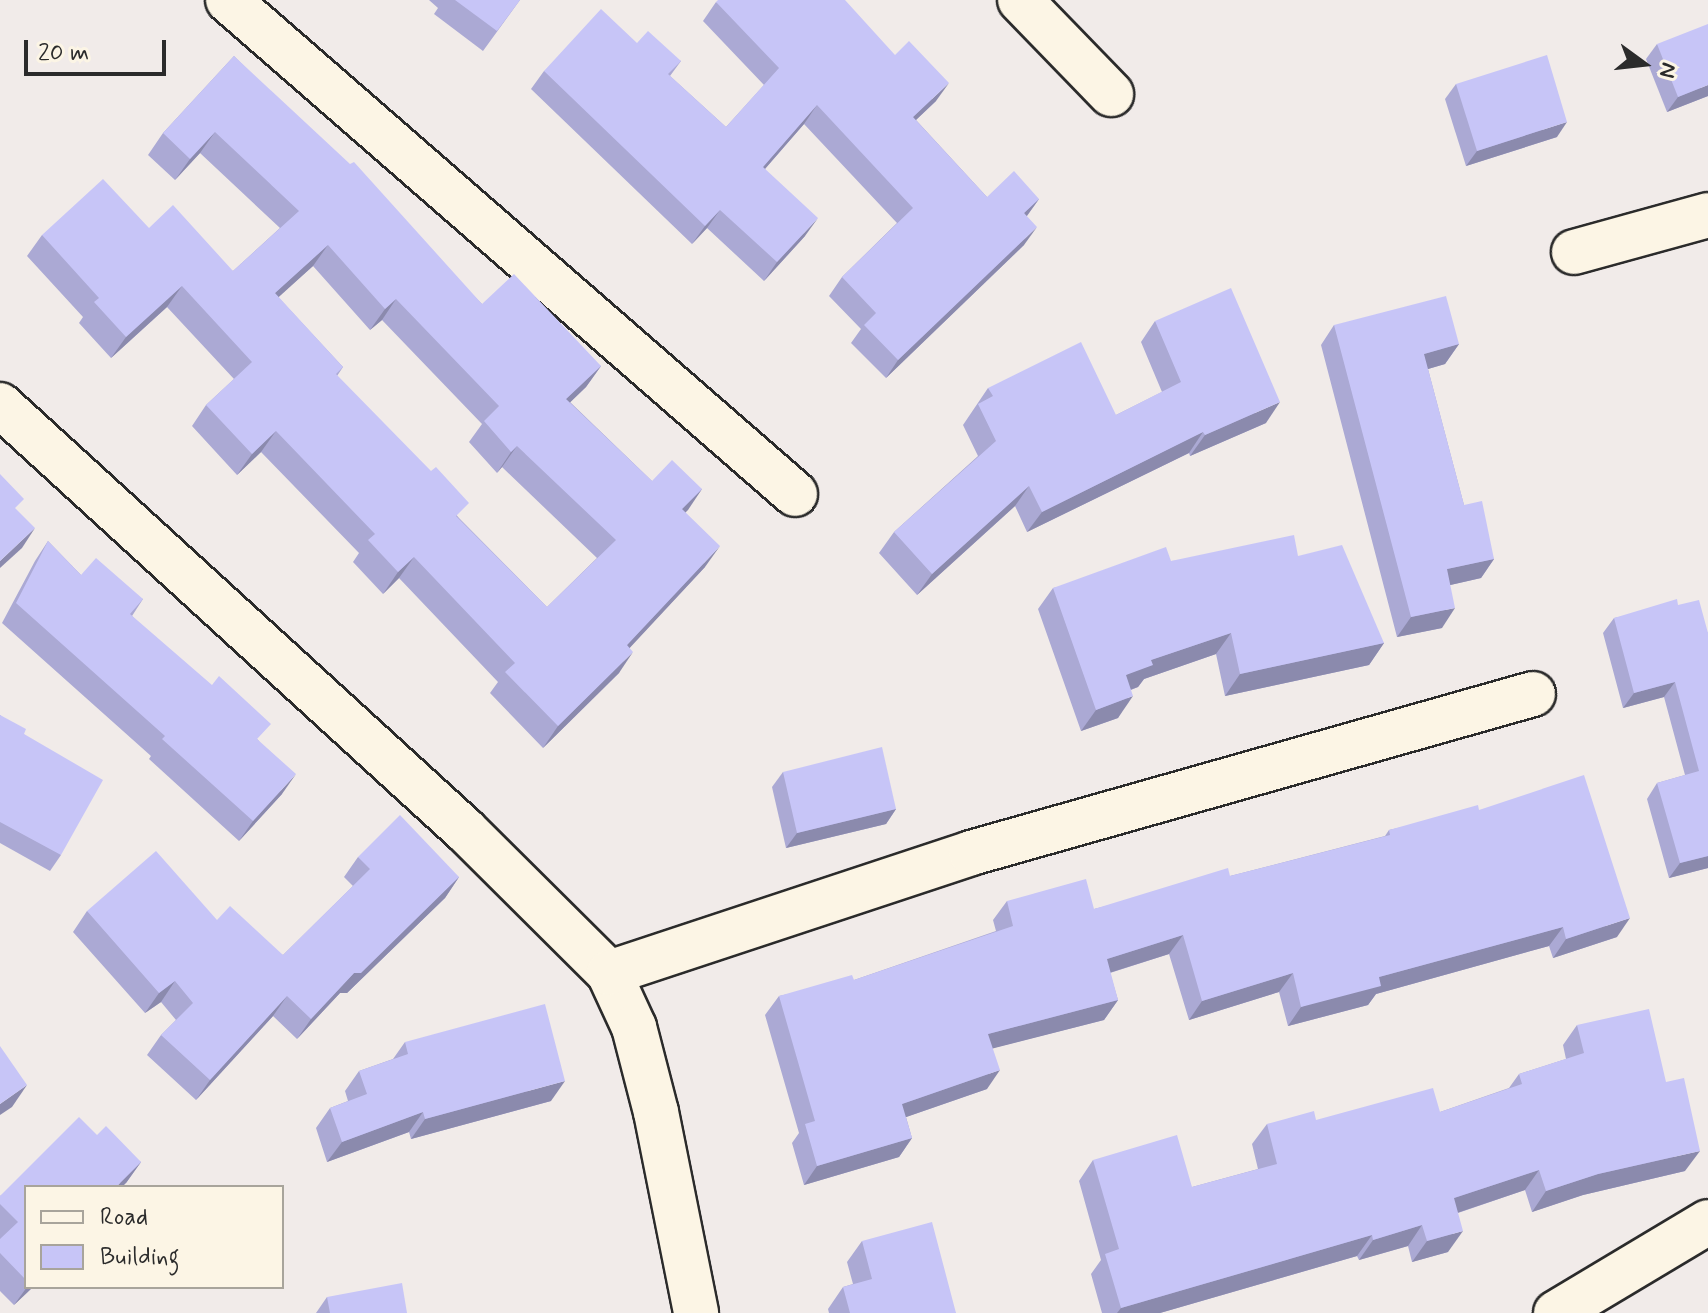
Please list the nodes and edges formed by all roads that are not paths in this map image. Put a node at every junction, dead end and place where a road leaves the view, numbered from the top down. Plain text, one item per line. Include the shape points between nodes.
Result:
1 (228, 0) edge
2 (1020, 0) edge
3 (1111, 94) dead end
4 (1708, 215) edge
5 (1574, 252) dead end
6 (0, 405) edge
7 (795, 494) dead end
8 (1533, 694) dead end
9 (609, 973) junction
10 (1708, 1222) edge
11 (696, 1313) edge
12 (1556, 1313) edge

1 - 7 street
2 - 3 street
4 - 5 street
6 - 9 street via 465,830
8 - 9 street via 971,853
9 - 11 street via 634,1027 656,1112
10 - 12 street

